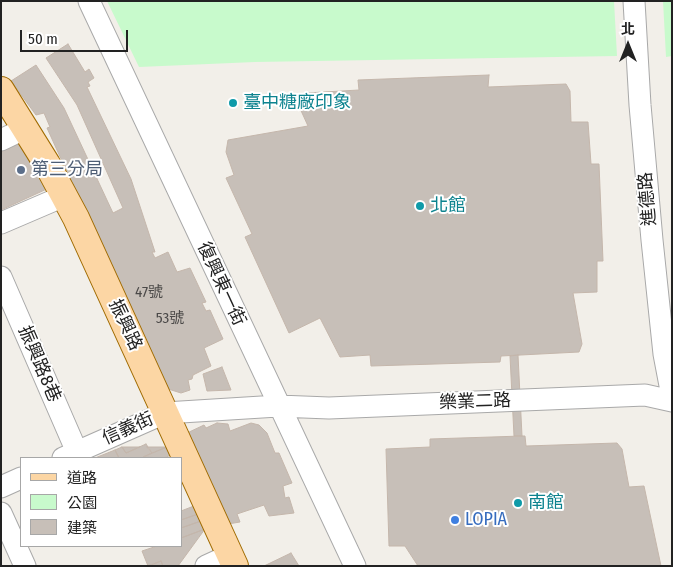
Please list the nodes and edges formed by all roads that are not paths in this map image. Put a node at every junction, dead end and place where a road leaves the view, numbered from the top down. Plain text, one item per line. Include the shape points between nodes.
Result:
1 (89, 1) edge
2 (634, 1) edge
3 (1, 90) edge
4 (26, 128) junction
5 (1, 140) edge
6 (64, 196) junction
7 (1, 223) edge
8 (1, 277) edge
9 (672, 396) edge
10 (672, 401) edge
11 (278, 406) junction
12 (165, 413) junction
13 (70, 455) edge
14 (20, 478) edge
15 (1, 487) edge
16 (1, 513) edge
17 (233, 560) edge
18 (25, 566) edge
19 (206, 566) edge
20 (355, 566) edge

1 - 11 street, 復興東一街
2 - 9 street, 進德路 via 652,240 664,354
3 - 4 main road, 振興路
4 - 5 street
4 - 6 main road, 振興路
6 - 7 street
6 - 12 main road, 振興路
8 - 13 street, 振興路8巷
10 - 11 street, 樂業二路 via 645,395 339,407
11 - 12 street, 樂業二路
11 - 20 street, 復興東一街
12 - 13 street, 信義街
12 - 17 main road, 振興路
14 - 15 street
16 - 18 street
17 - 19 street

